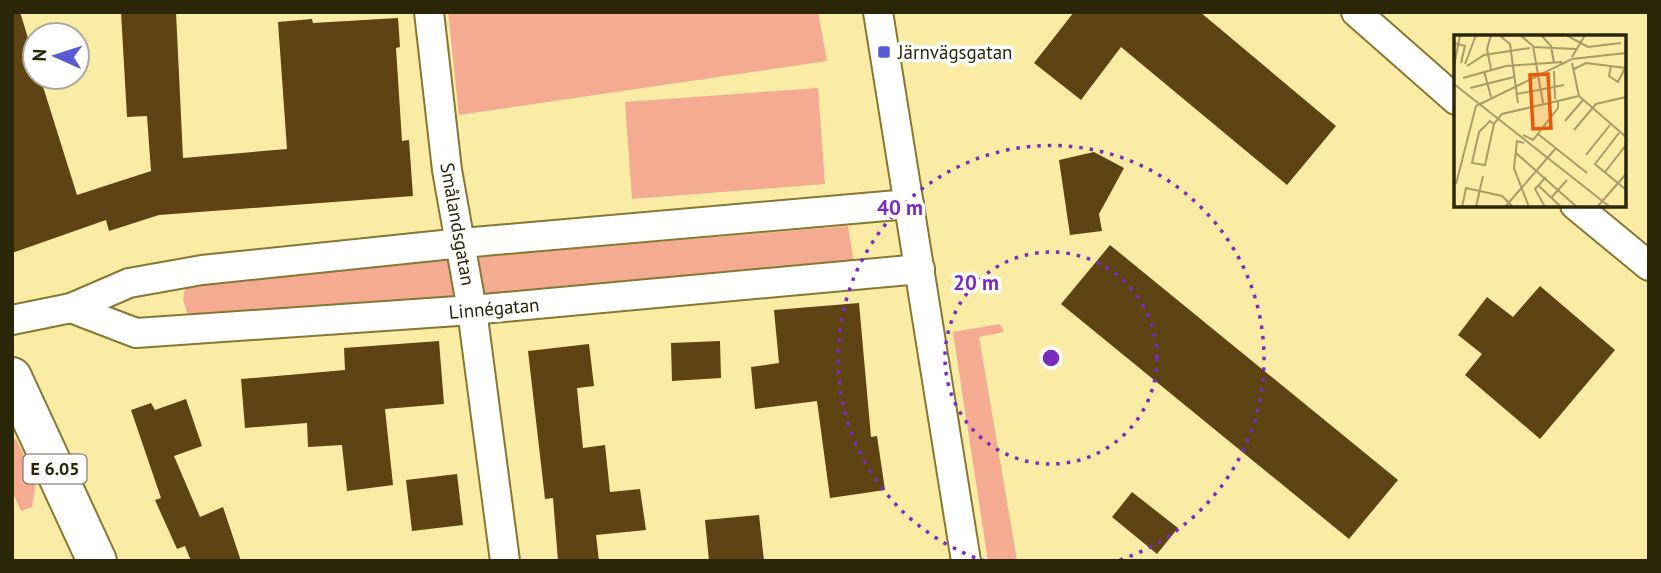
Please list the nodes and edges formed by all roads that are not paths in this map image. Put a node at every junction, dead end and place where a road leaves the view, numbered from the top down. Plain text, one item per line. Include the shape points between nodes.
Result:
1 (429, 12) edge
2 (878, 12) edge
3 (1356, 12) edge
4 (1454, 98) edge
5 (909, 204) junction
6 (1576, 206) edge
7 (462, 243) junction
8 (1649, 266) edge
9 (920, 269) junction
10 (71, 308) junction
11 (472, 310) junction
12 (12, 320) edge
13 (12, 377) edge
14 (97, 561) edge
15 (505, 561) edge
16 (966, 561) edge

1 - 7 street, Smålandsgatan via 447,170
2 - 5 street
3 - 4 street
5 - 7 street
5 - 9 street
6 - 8 street
7 - 10 street via 202,270 130,283
7 - 11 street, Smålandsgatan
9 - 11 street, Linnégatan
9 - 16 street
10 - 11 street, Linnégatan via 136,333
10 - 12 street
11 - 15 street, Smålandsgatan
13 - 14 highway, E 6.05

